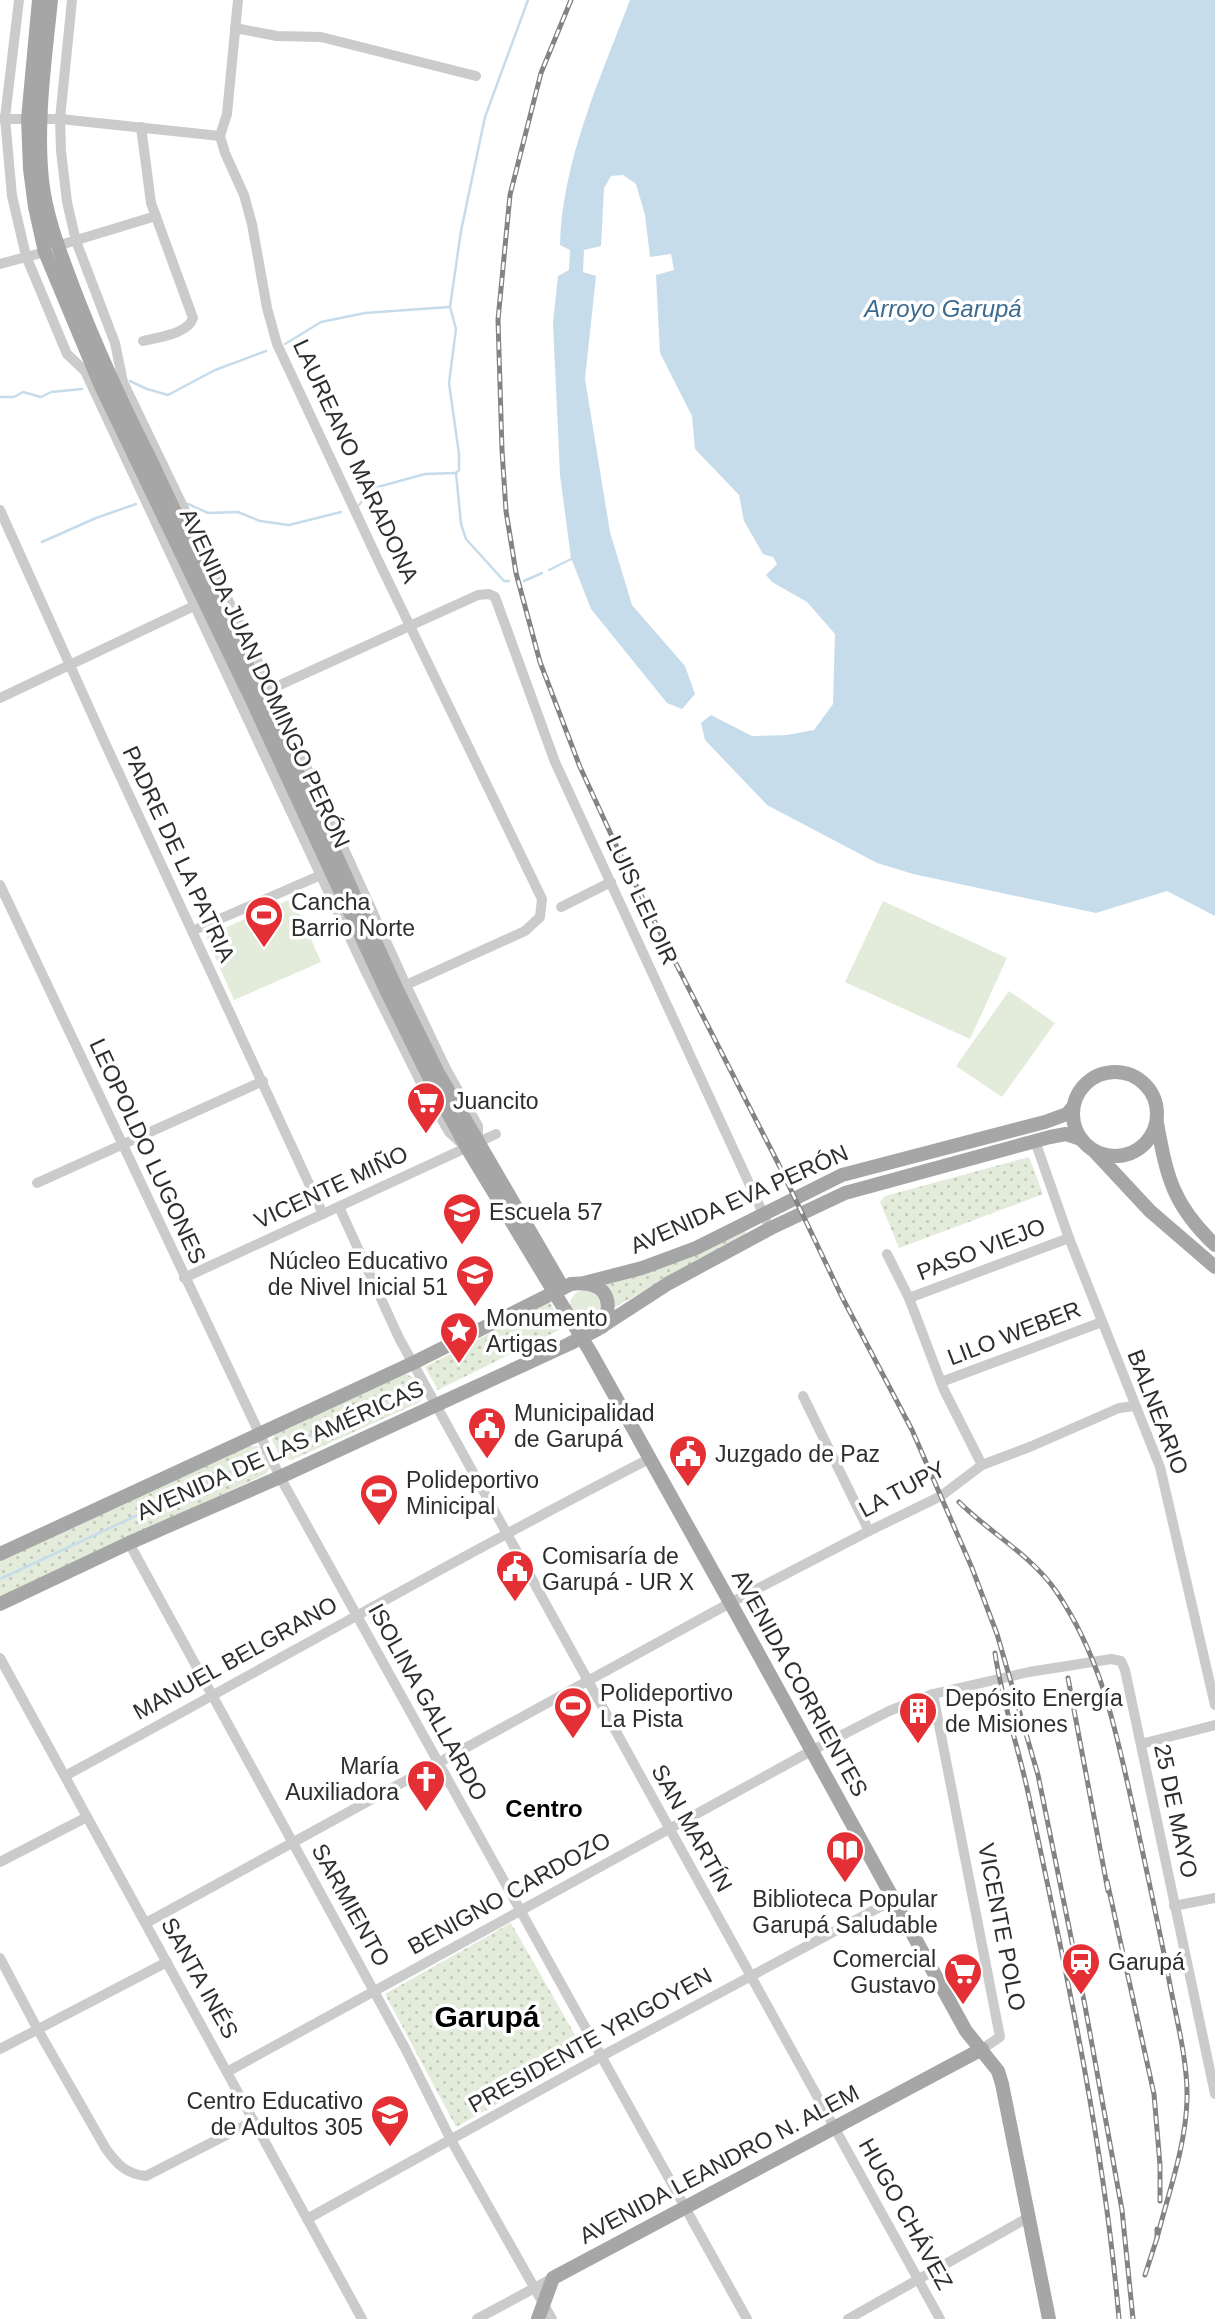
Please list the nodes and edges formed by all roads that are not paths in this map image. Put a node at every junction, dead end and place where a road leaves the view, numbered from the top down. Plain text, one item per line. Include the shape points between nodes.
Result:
1 (19, 0) edge
2 (39, 0) edge
3 (51, 0) edge
4 (72, 0) edge
5 (238, 0) edge
6 (235, 28) junction
7 (476, 76) dead end
8 (3, 118) edge
9 (34, 119) junction
10 (60, 119) junction
11 (141, 127) junction
12 (220, 136) junction
13 (156, 216) junction
14 (76, 241) junction
15 (51, 249) junction
16 (26, 257) junction
17 (0, 264) edge
18 (143, 341) dead end
19 (0, 510) edge
20 (194, 606) junction
21 (411, 625) junction
22 (68, 664) junction
23 (271, 689) junction
24 (0, 698) edge
25 (321, 875) junction
26 (611, 882) junction
27 (0, 885) edge
28 (561, 907) dead end
29 (192, 931) junction
30 (406, 985) junction
31 (262, 1082) junction
32 (1073, 1107) junction
33 (1157, 1122) junction
34 (496, 1134) dead end
35 (1034, 1141) junction
36 (121, 1144) junction
37 (1086, 1144) junction
38 (473, 1145) junction
39 (37, 1183) dead end
40 (339, 1207) junction
41 (323, 1214) junction
42 (767, 1221) junction
43 (1069, 1238) junction
44 (1215, 1245) edge
45 (887, 1254) dead end
46 (1215, 1267) edge
47 (184, 1278) junction
48 (583, 1283) junction
49 (559, 1291) junction
50 (909, 1298) junction
51 (1102, 1322) junction
52 (602, 1326) junction
53 (580, 1338) junction
54 (413, 1363) junction
55 (942, 1382) junction
56 (803, 1396) dead end
57 (435, 1404) junction
58 (1135, 1406) junction
59 (258, 1435) junction
60 (649, 1459) junction
61 (982, 1465) junction
62 (280, 1477) junction
63 (869, 1531) junction
64 (507, 1534) junction
65 (129, 1543) junction
66 (0, 1554) edge
67 (730, 1603) junction
68 (0, 1604) edge
69 (356, 1614) junction
70 (0, 1658) edge
71 (1121, 1661) joint
72 (588, 1681) junction
73 (933, 1694) junction
74 (213, 1696) junction
75 (1215, 1705) edge
76 (1215, 1725) edge
77 (1141, 1744) junction
78 (811, 1751) junction
79 (438, 1764) junction
80 (65, 1776) junction
81 (87, 1817) junction
82 (669, 1830) junction
83 (293, 1843) junction
84 (0, 1862) edge
85 (1215, 1898) edge
86 (893, 1899) junction
87 (1174, 1906) junction
88 (520, 1911) junction
89 (146, 1923) junction
90 (0, 1958) edge
91 (167, 1962) junction
92 (750, 1977) junction
93 (374, 1991) junction
94 (38, 2030) junction
95 (0, 2049) edge
96 (982, 2049) junction
97 (600, 2057) junction
98 (1212, 2067) edge
99 (227, 2072) junction
100 (1215, 2094) edge
101 (254, 2121) junction
102 (834, 2129) junction
103 (451, 2140) junction
104 (686, 2207) junction
105 (1030, 2217) junction
106 (307, 2219) junction
107 (554, 2278) junction
108 (918, 2280) junction
109 (535, 2288) junction
110 (541, 2312) edge
111 (362, 2319) edge
112 (477, 2319) edge
113 (552, 2319) edge
114 (747, 2319) edge
115 (848, 2319) edge
116 (940, 2319) edge
117 (1049, 2319) edge

1 - 8 street
2 - 9 main road, AVENIDA JUAN DOMINGO PERÓN
3 - 9 main road, AVENIDA JUAN DOMINGO PERÓN
4 - 10 street
5 - 6 street
6 - 7 street via 277,36 321,37
6 - 12 street via 227,114
8 - 9 street
8 - 16 street via 12,196
9 - 10 street
9 - 15 main road, AVENIDA JUAN DOMINGO PERÓN via 32,182
10 - 11 street
10 - 14 street via 65,189
11 - 12 street
11 - 13 street
12 - 21 street, LAUREANO MARADONA via 244,195 278,344
13 - 14 street
13 - 18 street via 192,318 185,329
14 - 15 street
14 - 23 street via 115,343 124,382
15 - 16 street
15 - 38 main road, AVENIDA JUAN DOMINGO PERÓN via 72,319 105,396 388,994
16 - 17 street
16 - 20 street via 67,354 85,372
19 - 22 street, PADRE DE LA PATRIA
20 - 22 street
20 - 25 street
21 - 23 street
21 - 26 street, LUIS LELOIR via 478,595 495,597 555,762
21 - 30 street, LAUREANO MARADONA via 542,899 540,917 525,931
22 - 24 street
22 - 29 street, PADRE DE LA PATRIA
23 - 30 street
25 - 29 street
25 - 38 street via 420,1081 449,1132
26 - 28 street
26 - 42 street, LUIS LELOIR
27 - 36 street, LEOPOLDO LUGONES
29 - 31 street, PADRE DE LA PATRIA
30 - 38 street via 478,1126
31 - 36 street
31 - 41 street, PADRE DE LA PATRIA
32 - 33 main road via 1086,1083 1111,1071 1125,1072 1137,1077 1154,1096
32 - 37 main road via 1074,1127
32 - 42 main road, AVENIDA EVA PERÓN via 1068,1114 1045,1122 842,1175
33 - 37 main road via 1136,1150 1114,1156
33 - 44 main road via 1173,1189
34 - 38 street, VICENTE MIÑO
35 - 37 main road, AVENIDA EVA PERÓN via 1066,1134
35 - 42 main road, AVENIDA EVA PERÓN via 864,1187
35 - 43 street, BALNEARIO
36 - 39 street
36 - 47 street, LEOPOLDO LUGONES
37 - 46 main road via 1150,1211
38 - 40 street, VICENTE MIÑO
38 - 49 main road, AVENIDA JUAN DOMINGO PERÓN
40 - 41 street, VICENTE MIÑO
40 - 54 street
41 - 47 street, VICENTE MIÑO
42 - 48 main road, AVENIDA EVA PERÓN via 652,1264
42 - 52 main road, AVENIDA EVA PERÓN
43 - 50 street, PASO VIEJO
43 - 51 street, BALNEARIO
45 - 50 street
47 - 59 street, LEOPOLDO LUGONES
48 - 49 main road, AVENIDA EVA PERÓN
48 - 52 main road via 607,1296 609,1313
49 - 53 main road, AVENIDA JUAN DOMINGO PERÓN
49 - 54 main road, AVENIDA DE LAS AMÉRICAS
50 - 55 street
51 - 55 street, LILO WEBER
51 - 58 street, BALNEARIO
52 - 53 main road, AVENIDA EVA PERÓN
53 - 57 main road, AVENIDA DE LAS AMÉRICAS
53 - 60 main road, AVENIDA CORRIENTES
54 - 57 street, SAN MARTÍN
54 - 59 main road, AVENIDA DE LAS AMÉRICAS
55 - 61 street
56 - 63 street
57 - 62 main road, AVENIDA DE LAS AMÉRICAS
57 - 64 street, SAN MARTÍN
58 - 61 street, LA TUPY via 1119,1408
58 - 75 street, BALNEARIO via 1160,1467
59 - 62 street, ISOLINA GALLARDO
59 - 66 main road, AVENIDA DE LAS AMÉRICAS
60 - 64 street, MANUEL BELGRANO
60 - 67 main road, AVENIDA CORRIENTES
61 - 63 street, LA TUPY via 941,1496
62 - 65 main road, AVENIDA DE LAS AMÉRICAS
62 - 69 street, ISOLINA GALLARDO
63 - 67 street, LA TUPY
64 - 69 street, MANUEL BELGRANO
64 - 72 street, SAN MARTÍN
65 - 68 main road, AVENIDA DE LAS AMÉRICAS
65 - 74 street, SARMIENTO
67 - 72 street, LA TUPY
67 - 78 main road, AVENIDA CORRIENTES
69 - 74 street, MANUEL BELGRANO
69 - 79 street, ISOLINA GALLARDO
70 - 80 street, SANTA INÉS
71 - 73 street, BENIGNO CARDOZO via 1094,1660
71 - 77 street, 25 DE MAYO
72 - 79 street, LA TUPY
72 - 82 street, SAN MARTÍN
73 - 78 street, BENIGNO CARDOZO
73 - 96 street, VICENTE POLO via 1000,2038
74 - 80 street, MANUEL BELGRANO
74 - 83 street, SARMIENTO
76 - 77 street
77 - 87 street, 25 DE MAYO
78 - 82 street, BENIGNO CARDOZO
78 - 86 main road, AVENIDA CORRIENTES
79 - 83 street, LA TUPY
79 - 88 street, ISOLINA GALLARDO
80 - 81 street, SANTA INÉS
81 - 84 street
81 - 89 street, SANTA INÉS
82 - 88 street, BENIGNO CARDOZO
82 - 92 street, SAN MARTÍN
83 - 89 street, LA TUPY
83 - 93 street, SARMIENTO
85 - 87 street
86 - 92 street, PRESIDENTE YRIGOYEN
86 - 96 main road, AVENIDA CORRIENTES via 966,2031
87 - 98 street, 25 DE MAYO
88 - 93 street, BENIGNO CARDOZO
88 - 97 street, ISOLINA GALLARDO
89 - 91 street, SANTA INÉS
90 - 94 street
91 - 94 street
91 - 99 street, SANTA INÉS
92 - 97 street, PRESIDENTE YRIGOYEN
92 - 102 street, SAN MARTÍN
93 - 99 street, BENIGNO CARDOZO
93 - 103 street, SARMIENTO
94 - 95 street
94 - 101 street via 106,2149 127,2171 146,2176
96 - 102 main road, AVENIDA LEANDRO N. ALEM
96 - 105 main road via 1002,2084
97 - 103 street, PRESIDENTE YRIGOYEN
97 - 104 street, ISOLINA GALLARDO
98 - 100 street, 25 DE MAYO
99 - 101 street, SANTA INÉS
101 - 106 street, SANTA INÉS
102 - 104 main road, AVENIDA LEANDRO N. ALEM
102 - 108 street, HUGO CHÁVEZ
103 - 106 street, PRESIDENTE YRIGOYEN
103 - 109 street, SARMIENTO
104 - 107 main road, AVENIDA LEANDRO N. ALEM
104 - 114 street, ISOLINA GALLARDO
105 - 108 street
105 - 117 main road
106 - 111 street, SANTA INÉS
107 - 109 street, AVENIDA LEANDRO N. ALEM
107 - 110 main road
108 - 115 street
108 - 116 street, HUGO CHÁVEZ
109 - 110 street, SARMIENTO
109 - 112 street, AVENIDA LEANDRO N. ALEM
110 - 113 street, SARMIENTO

